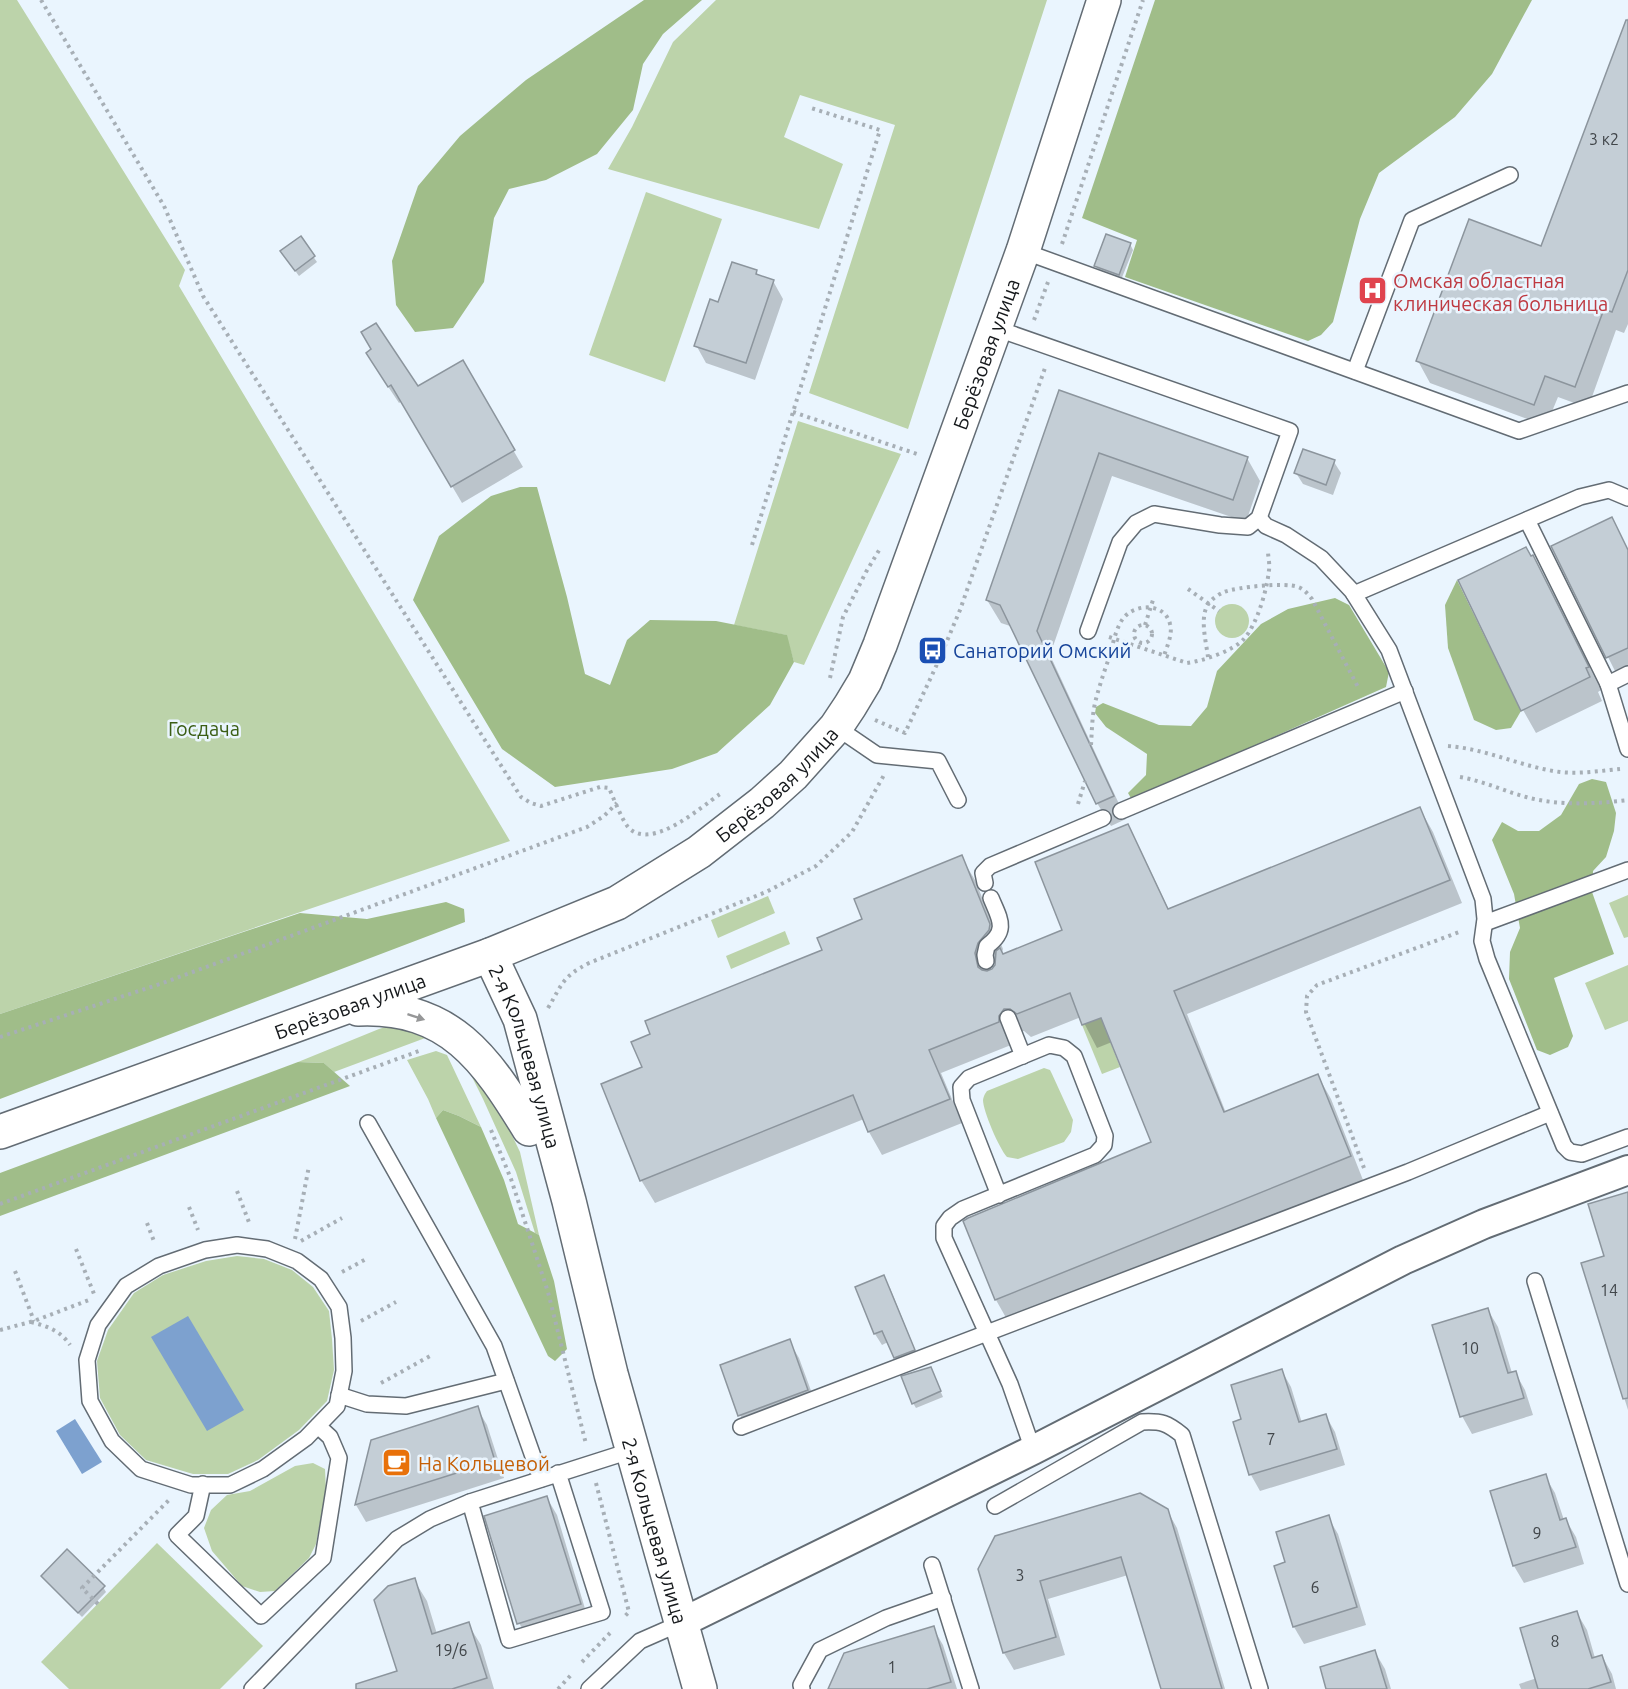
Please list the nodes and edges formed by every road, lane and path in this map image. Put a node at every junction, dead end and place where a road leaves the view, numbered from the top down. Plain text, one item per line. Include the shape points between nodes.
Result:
1 (41, 0) edge
2 (1104, 0) edge
3 (1143, 0) edge
4 (812, 108) dead end
5 (1510, 175) dead end
6 (1023, 251) junction
7 (1055, 262) junction
8 (995, 328) junction
9 (1041, 344) junction
10 (1355, 371) junction
11 (1628, 393) edge
12 (793, 412) junction
13 (946, 464) junction
14 (1628, 498) edge
15 (1527, 520) junction
16 (1263, 522) junction
17 (752, 545) dead end
18 (866, 572) dead end
19 (1266, 586) junction
20 (1188, 589) dead end
21 (1354, 594) junction
22 (1153, 600) dead end
23 (1208, 604) junction
24 (1151, 607) junction
25 (1219, 611) dead end
26 (1145, 625) junction
27 (1088, 631) joint
28 (1114, 639) junction
29 (1139, 645) junction
30 (1164, 656) junction
31 (1208, 657) junction
32 (1628, 674) edge
33 (1608, 684) junction
34 (828, 685) dead end
35 (1405, 692) junction
36 (1368, 707) junction
37 (869, 717) dead end
38 (836, 727) junction
39 (905, 734) junction
40 (1091, 745) dead end
41 (1426, 747) junction
42 (1628, 749) edge
43 (894, 757) junction
44 (1628, 769) edge
45 (1438, 778) junction
46 (728, 788) dead end
47 (958, 800) dead end
48 (1628, 800) edge
49 (617, 803) junction
50 (1121, 811) dead end
51 (1103, 818) dead end
52 (1628, 870) edge
53 (984, 882) dead end
54 (991, 898) dead end
55 (1485, 922) junction
56 (490, 956) junction
57 (986, 961) dead end
58 (544, 1009) dead end
59 (338, 1011) junction
60 (1008, 1018) dead end
61 (0, 1037) edge
62 (419, 1051) dead end
63 (1023, 1056) junction
64 (1550, 1113) junction
65 (486, 1120) dead end
66 (368, 1123) dead end
67 (529, 1129) junction
68 (0, 1132) edge
69 (1628, 1137) edge
70 (309, 1166) dead end
71 (1628, 1170) edge
72 (1371, 1186) junction
73 (237, 1191) dead end
74 (999, 1195) junction
75 (0, 1204) edge
76 (342, 1218) dead end
77 (259, 1248) junction
78 (76, 1249) dead end
79 (368, 1258) dead end
80 (15, 1271) dead end
81 (1535, 1281) dead end
82 (323, 1282) junction
83 (396, 1302) dead end
84 (32, 1321) junction
85 (0, 1330) edge
86 (342, 1331) junction
87 (987, 1332) junction
88 (430, 1356) dead end
89 (88, 1372) junction
90 (611, 1374) junction
91 (506, 1381) junction
92 (345, 1397) junction
93 (318, 1426) junction
94 (741, 1427) dead end
95 (633, 1450) junction
96 (1033, 1450) junction
97 (591, 1463) junction
98 (558, 1473) junction
99 (541, 1479) junction
100 (186, 1483) junction
101 (203, 1485) junction
102 (470, 1502) junction
103 (995, 1506) dead end
104 (932, 1565) dead end
105 (1628, 1584) edge
106 (943, 1598) junction
107 (98, 1604) dead end
108 (621, 1620) dead end
109 (681, 1623) junction
110 (614, 1629) dead end
111 (582, 1663) dead end
112 (574, 1672) dead end
113 (252, 1689) edge
114 (558, 1689) edge
115 (589, 1689) edge
116 (700, 1689) edge
117 (802, 1689) edge
118 (971, 1689) edge
119 (1260, 1689) edge

1 - 49 path via 164,206 202,296 521,797 541,806 600,787 609,788
2 - 6 main road, Берёзовая улица
3 - 7 path
4 - 12 path via 880,130
5 - 10 lane via 1412,220
6 - 7 lane
6 - 8 main road, Берёзовая улица
7 - 9 path via 1032,325
7 - 10 lane
8 - 9 lane
8 - 13 main road, Берёзовая улица
9 - 16 lane via 1290,431
9 - 39 path via 1048,359 960,610
10 - 11 lane via 1519,431
12 - 13 path
12 - 17 path
13 - 38 main road, Берёзовая улица via 865,681
14 - 15 lane via 1609,490 1580,497
15 - 21 lane
15 - 33 lane
16 - 19 path via 1270,568
16 - 21 lane via 1321,558
16 - 27 lane via 1248,527 1220,525 1154,514 1136,523 1120,542
18 - 34 path via 843,617
19 - 23 path via 1226,591
19 - 31 path via 1244,639
19 - 36 path via 1298,587 1312,599
20 - 23 path
21 - 35 lane via 1389,650
22 - 24 path
23 - 25 path
23 - 31 path via 1204,624
24 - 26 path
24 - 28 path via 1138,607 1130,612
24 - 30 path via 1164,613 1171,626
26 - 29 path via 1134,631
26 - 29 path via 1153,636
27 - 28 path
28 - 29 path
28 - 40 path via 1096,700
29 - 30 path
30 - 31 path via 1187,663
32 - 33 lane
33 - 42 lane
35 - 36 lane
35 - 41 lane
36 - 50 lane
37 - 39 path
38 - 43 lane via 877,755
38 - 56 main road, Берёзовая улица via 793,775 699,852 617,903
39 - 43 path
41 - 44 path via 1478,750 1562,772
41 - 45 lane
43 - 47 lane via 938,761
43 - 58 path via 852,832 816,866 766,892 573,971
45 - 48 path via 1456,776 1528,798 1561,803
45 - 55 lane via 1484,899
46 - 49 path via 671,828 647,835 628,826
49 - 61 path via 587,827 160,984
51 - 53 lane via 990,866 983,873
52 - 55 lane
54 - 57 lane via 1001,931 987,946
55 - 64 lane via 1482,941 1487,959
55 - 72 path via 1317,985 1307,996 1306,1012
56 - 59 main road, Берёзовая улица
56 - 67 main road, 2-я Кольцевая улица via 498,1026
56 - 90 main road, 2-я Кольцевая улица via 520,1019
59 -> 67 main road via 402,1012 444,1028 460,1038 484,1063
59 - 68 main road, Берёзовая улица
60 - 63 lane
62 - 75 path
63 - 74 lane via 969,1078 962,1087 962,1100
63 - 74 lane via 1049,1045 1064,1048 1074,1056 1105,1136 1104,1145 1095,1155
64 - 69 lane via 1570,1152 1582,1154
64 - 72 lane
65 - 97 path via 511,1179 548,1292
66 - 91 lane via 494,1346
67 - 90 main road, 2-я Кольцевая улица
70 - 76 path via 295,1244
71 - 96 street via 1484,1224 1402,1260
72 - 87 lane
73 - 77 path
74 - 87 lane via 963,1209 944,1226 944,1238
77 - 82 lane via 297,1262
77 - 89 lane via 237,1245 206,1250 159,1266 126,1286 98,1325 87,1360
78 - 84 path via 95,1298
79 - 82 path
80 - 84 path
81 - 105 lane
82 - 86 lane via 339,1307
83 - 86 path
84 - 85 path
84 - 89 path via 51,1328 67,1341
86 - 92 lane
87 - 94 lane
87 - 96 lane
88 - 92 path
89 - 100 lane via 90,1401 112,1441 141,1469
90 - 95 main road, 2-я Кольцевая улица
91 - 92 lane via 406,1406 367,1404
91 - 99 lane
92 - 93 lane
93 - 101 lane via 263,1469 230,1485
93 - 101 lane via 330,1437 339,1458 323,1558 261,1616 177,1535 196,1516
95 - 97 lane
95 - 109 main road, 2-я Кольцевая улица
96 - 109 street
97 - 98 lane
97 - 108 path via 629,1612
98 - 99 lane
98 - 102 lane via 602,1612 509,1640
99 - 102 lane
100 - 101 lane
100 - 107 path via 82,1588
102 - 113 lane via 397,1539
103 - 119 lane via 1142,1422 1169,1424 1182,1435
104 - 106 lane
106 - 117 lane via 886,1618 820,1650
106 - 118 lane
109 - 115 lane via 640,1641
109 - 116 main road, 2-я Кольцевая улица
110 - 111 path
112 - 114 path

